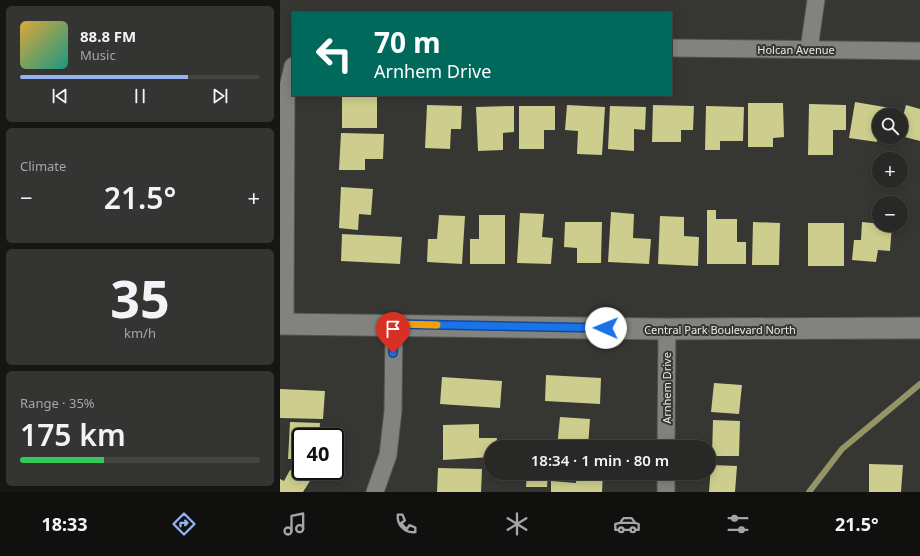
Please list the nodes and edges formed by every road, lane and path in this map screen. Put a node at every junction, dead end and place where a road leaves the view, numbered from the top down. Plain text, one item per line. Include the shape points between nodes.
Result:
1 (816, 0) edge
2 (672, 48) edge
3 (809, 49) junction
4 (920, 51) edge
5 (292, 70) edge
6 (283, 324) edge
7 (394, 324) junction
8 (920, 328) edge
9 (667, 329) junction
10 (666, 440) edge
11 (666, 480) edge
12 (375, 492) edge
13 (666, 492) edge

1 - 3 street
2 - 3 street, Holcan Avenue
3 - 4 street, Holcan Avenue
5 - 6 street via 286,95
6 - 7 street, Central Park Boulevard North
7 - 9 street, Central Park Boulevard North
7 - 12 street via 393,412 388,455
8 - 9 street, Central Park Boulevard North
9 - 10 street, Arnhem Drive
11 - 13 street

